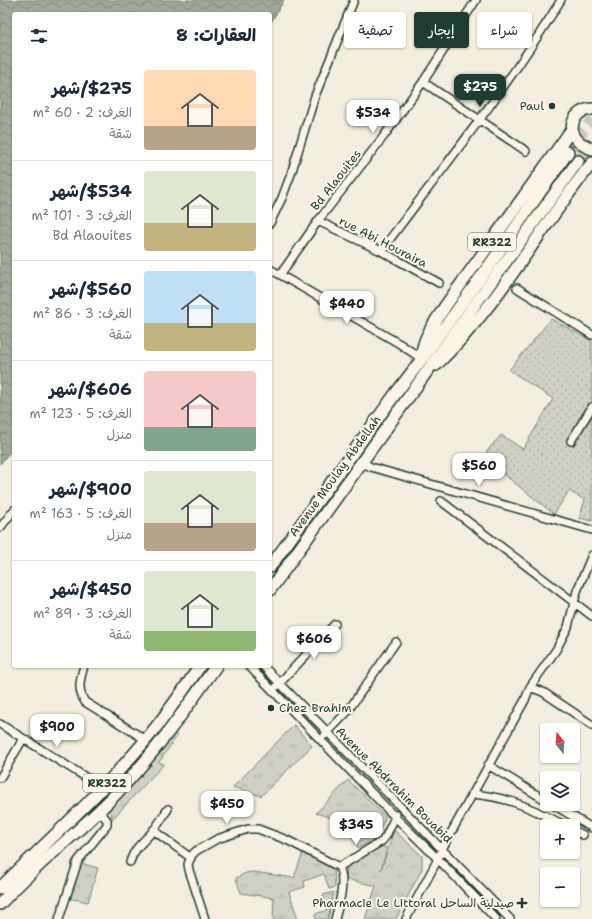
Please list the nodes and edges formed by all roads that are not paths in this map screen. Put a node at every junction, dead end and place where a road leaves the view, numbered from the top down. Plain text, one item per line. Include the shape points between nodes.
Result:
1 (354, 0) edge
2 (476, 0) edge
3 (561, 0) edge
4 (423, 82) junction
5 (590, 107) edge
6 (481, 120) junction
7 (572, 129) junction
8 (592, 149) edge
9 (526, 151) dead end
10 (568, 152) tunnel mouth
11 (578, 161) tunnel mouth
12 (592, 163) edge
13 (272, 219) edge
14 (318, 221) junction
15 (381, 251) junction
16 (272, 270) edge
17 (280, 275) junction
18 (438, 283) dead end
19 (517, 288) dead end
20 (592, 335) edge
21 (422, 359) junction
22 (422, 377) junction
23 (592, 408) edge
24 (570, 441) dead end
25 (361, 462) junction
26 (441, 501) dead end
27 (12, 513) edge
28 (0, 528) edge
29 (592, 530) edge
30 (592, 555) edge
31 (272, 564) edge
32 (272, 587) edge
33 (574, 602) junction
34 (592, 616) edge
35 (335, 624) dead end
36 (396, 642) dead end
37 (83, 668) edge
38 (199, 668) edge
39 (215, 668) edge
40 (251, 668) edge
41 (265, 668) edge
42 (279, 683) junction
43 (530, 687) junction
44 (273, 691) junction
45 (0, 724) edge
46 (592, 725) edge
47 (327, 733) junction
48 (23, 739) junction
49 (146, 740) junction
50 (320, 740) junction
51 (488, 765) junction
52 (0, 778) edge
53 (103, 788) junction
54 (472, 794) junction
55 (540, 797) edge
56 (399, 806) junction
57 (168, 809) dead end
58 (99, 811) junction
59 (564, 811) edge
60 (395, 818) junction
61 (552, 819) edge
62 (592, 828) edge
63 (153, 830) junction
64 (580, 834) edge
65 (583, 835) dead end
66 (442, 849) junction
67 (191, 858) junction
68 (438, 859) junction
69 (130, 862) dead end
70 (339, 867) junction
71 (0, 888) edge
72 (0, 904) edge
73 (59, 919) edge
74 (205, 919) edge
75 (335, 919) edge
76 (406, 919) edge
77 (496, 919) edge
78 (510, 919) edge

1 - 13 street via 315,96 291,174
2 - 4 street, Bd Alaouites
3 - 6 street
4 - 6 street
4 - 14 street, Bd Alaouites
5 - 7 main road, RR322 via 575,118
6 - 9 street
6 - 15 street
7 - 8 main road via 578,141
7 - 21 main road, Avenue Moulay Abdellah / RR322 via 446,305 425,342
10 - 21 main road, Avenue Moulay Abdellah / RR322
11 - 22 main road, Avenue Moulay Abdellah / RR322
12 - 22 main road, Avenue Moulay Abdellah / RR322 via 453,350
14 - 15 street, rue Abi Houraira
14 - 17 street, Bd Alaouites
15 - 18 street, rue Abi Houraira
16 - 17 street
17 - 21 street
19 - 20 street
21 - 31 main road, Avenue Moulay Abdellah / RR322
22 - 25 main road, Avenue Moulay Abdellah / RR322
23 - 24 street
25 - 29 street
25 - 32 main road, Avenue Moulay Abdellah / RR322
26 - 33 street
27 - 28 street
30 - 33 street
33 - 34 street
33 - 43 street via 568,627 556,650
35 - 42 street
36 - 47 street via 347,712
37 - 49 street via 80,688 85,702
38 - 49 main road, RR322
39 - 58 main road, RR322 via 152,753
40 - 44 street, Avenue Abdrrahim Bouabid
41 - 42 street, Avenue Abdrrahim Bouabid
42 - 44 street
42 - 47 street, Avenue Abdrrahim Bouabid
43 - 46 street via 543,692
43 - 51 street
44 - 50 street, Avenue Abdrrahim Bouabid
45 - 48 street
47 - 50 street
47 - 56 street, Avenue Abdrrahim Bouabid
48 - 52 street
48 - 53 street
49 - 53 main road, RR322
50 - 60 street, Avenue Abdrrahim Bouabid
51 - 54 street
51 - 55 street
53 - 71 main road, RR322
54 - 61 street via 497,797 521,804
54 - 66 street
56 - 60 street
56 - 66 street, Avenue Abdrrahim Bouabid
57 - 63 street
58 - 72 main road, RR322
58 - 73 street via 107,820 107,825 78,860
59 - 62 street
60 - 68 street, Avenue Abdrrahim Bouabid
60 - 70 street via 382,841
63 - 67 street
63 - 69 street via 135,850
64 - 65 street
66 - 68 street
66 - 78 street, Avenue Abdrrahim Bouabid
67 - 70 street via 196,851 217,839 253,829 287,840
67 - 74 street via 189,870
68 - 76 street
68 - 77 street, Avenue Abdrrahim Bouabid
70 - 75 street via 342,880

